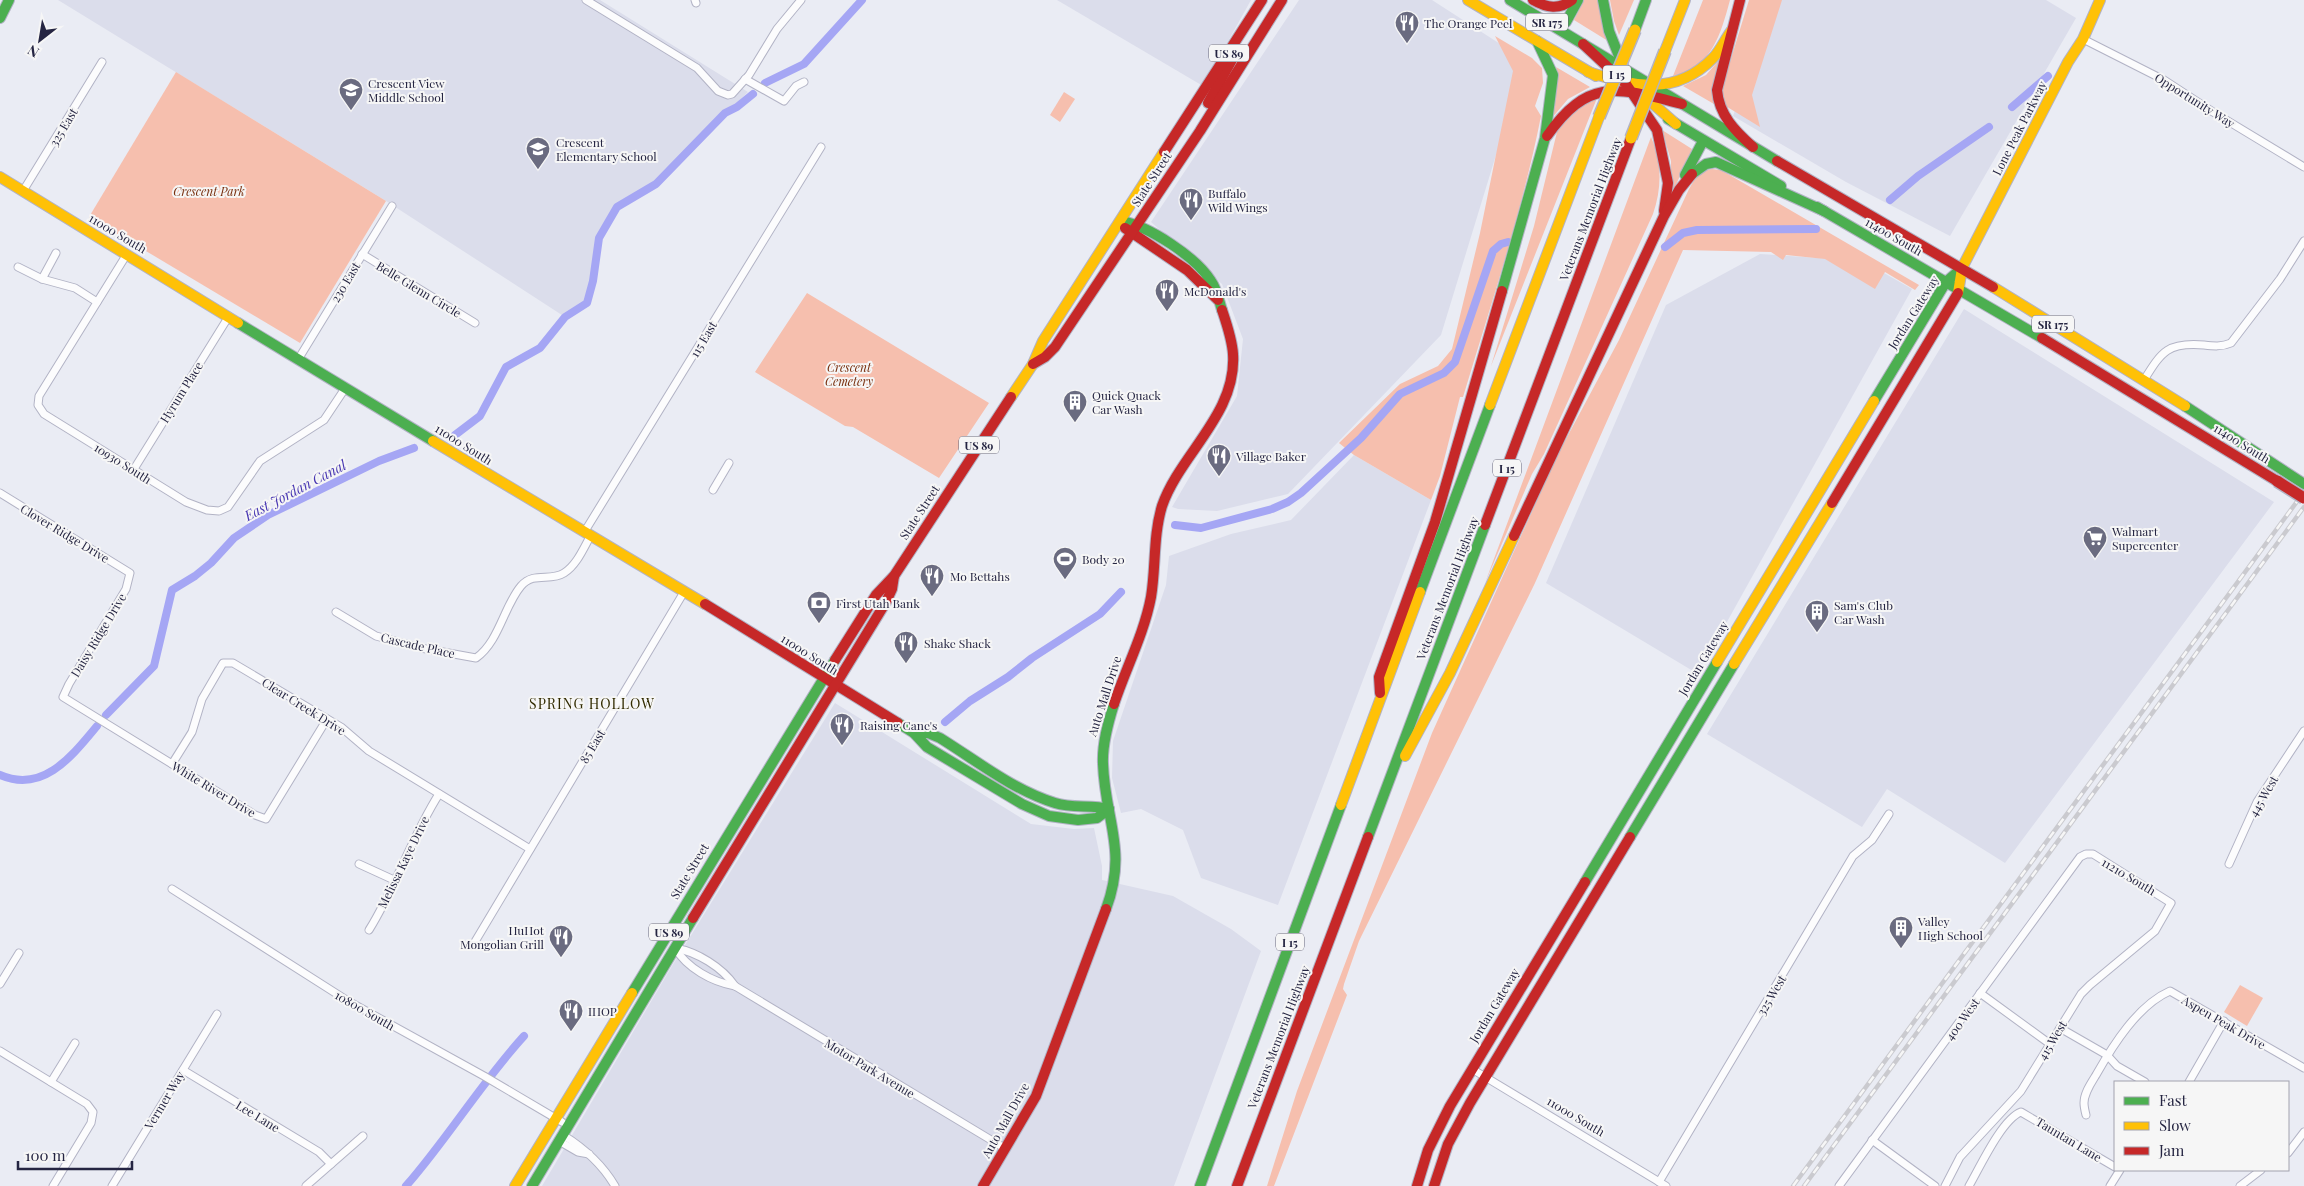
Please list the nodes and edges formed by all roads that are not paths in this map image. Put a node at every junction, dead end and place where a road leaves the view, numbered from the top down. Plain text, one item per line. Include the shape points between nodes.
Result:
1 (9, 0) edge
2 (586, 0) edge
3 (801, 0) edge
4 (1262, 0) edge
5 (1282, 0) edge
6 (1468, 0) edge
7 (1510, 0) edge
8 (1533, 0) edge
9 (1572, 0) edge
10 (1578, 0) edge
11 (1603, 0) edge
12 (1646, 0) edge
13 (1685, 0) edge
14 (1740, 0) edge
15 (2100, 0) edge
16 (0, 18) edge
17 (1247, 24) junction
18 (1556, 27) junction
19 (1732, 30) junction
20 (2083, 39) junction
21 (1537, 41) junction
22 (1583, 44) junction
23 (102, 62) dead end
24 (1622, 66) junction
25 (745, 79) junction
26 (804, 82) dead end
27 (1654, 86) junction
28 (1632, 91) junction
29 (1682, 104) junction
30 (1209, 116) junction
31 (1546, 138) junction
32 (1703, 140) junction
33 (821, 147) dead end
34 (1753, 147) junction
35 (2304, 167) edge
36 (0, 177) edge
37 (24, 191) junction
38 (1678, 193) junction
39 (392, 206) dead end
40 (1824, 211) junction
41 (1664, 216) junction
42 (1121, 221) junction
43 (1134, 230) junction
44 (2304, 241) edge
45 (56, 253) dead end
46 (127, 254) junction
47 (362, 254) junction
48 (18, 266) dead end
49 (1962, 268) junction
50 (42, 279) junction
51 (1946, 282) junction
52 (1960, 290) junction
53 (98, 302) junction
54 (229, 316) junction
55 (475, 323) dead end
56 (299, 358) junction
57 (1033, 364) junction
58 (2144, 380) junction
59 (346, 387) junction
60 (729, 463) dead end
61 (134, 469) junction
62 (2304, 484) edge
63 (713, 490) dead end
64 (0, 493) edge
65 (2304, 498) edge
66 (588, 533) junction
67 (130, 572) joint
68 (894, 576) junction
69 (684, 592) junction
70 (336, 612) dead end
71 (1722, 653) junction
72 (476, 658) joint
73 (1737, 662) junction
74 (823, 678) junction
75 (834, 685) junction
76 (63, 697) joint
77 (1380, 698) junction
78 (326, 719) junction
79 (2304, 731) edge
80 (172, 764) junction
81 (439, 794) junction
82 (1383, 797) junction
83 (1109, 808) junction
84 (1888, 814) dead end
85 (530, 849) junction
86 (2086, 854) joint
87 (359, 864) dead end
88 (2229, 864) dead end
89 (394, 880) junction
90 (172, 889) dead end
91 (2171, 903) joint
92 (369, 930) dead end
93 (473, 945) dead end
94 (674, 948) junction
95 (19, 953) dead end
96 (0, 984) edge
97 (735, 986) junction
98 (1980, 993) junction
99 (217, 1014) dead end
100 (2224, 1022) junction
101 (2060, 1028) junction
102 (75, 1043) dead end
103 (2050, 1044) junction
104 (0, 1051) edge
105 (2107, 1054) junction
106 (2304, 1068) edge
107 (1472, 1069) junction
108 (183, 1070) junction
109 (1486, 1077) junction
110 (2143, 1081) edge
111 (2190, 1081) edge
112 (51, 1082) junction
113 (2086, 1115) dead end
114 (559, 1120) junction
115 (2304, 1132) edge
116 (363, 1136) dead end
117 (561, 1138) junction
118 (1872, 1140) junction
119 (1006, 1149) junction
120 (2289, 1152) edge
121 (331, 1164) junction
122 (2114, 1166) edge
123 (526, 1168) junction
124 (2119, 1171) edge
125 (2260, 1171) edge
126 (1659, 1182) junction
127 (53, 1186) edge
128 (112, 1186) edge
129 (306, 1186) edge
130 (515, 1186) edge
131 (525, 1186) edge
132 (532, 1186) edge
133 (615, 1186) edge
134 (983, 1186) edge
135 (1200, 1186) edge
136 (1237, 1186) edge
137 (1417, 1186) edge
138 (1434, 1186) edge
139 (1666, 1186) edge
140 (1839, 1186) edge
141 (1935, 1186) edge
142 (1945, 1186) edge
143 (1968, 1186) edge
144 (2110, 1186) edge
145 (2240, 1186) edge

1 - 16 main road
2 - 25 street via 697,68 723,94 732,94
3 - 25 street via 784,19
4 - 17 main road, State Street / US 89
5 - 30 main road, State Street / US 89
6 - 21 main road, 11400 South / SR 175
7 - 18 main road, 11400 South / SR 175
8 - 9 main road via 1554,8
10 - 18 main road via 1566,22
11 - 24 main road via 1606,22
12 - 77 main road, Veterans Memorial Highway / I 15, bridge
13 - 82 main road, Veterans Memorial Highway / I 15, bridge
14 - 19 main road
15 - 20 main road, Lone Peak Parkway
17 - 30 main road via 1230,64 1206,106
17 - 42 main road, State Street / US 89
18 - 22 main road, 11400 South / SR 175
19 - 27 main road via 1713,58 1700,70 1675,82
19 - 34 main road via 1716,100 1733,128
20 - 35 street, Opportunity Way via 2164,80
20 - 49 main road, Lone Peak Parkway
21 - 28 main road, 11400 South / SR 175 via 1588,72
21 - 31 main road via 1553,74
22 - 24 main road, 11400 South / SR 175
22 - 28 main road
23 - 37 street, 325 East
24 - 27 main road, 11400 South / SR 175
24 - 28 main road
25 - 26 street via 784,102 796,86
27 - 28 main road
27 - 29 main road, 11400 South / SR 175
28 - 29 main road
28 - 31 main road via 1598,91 1574,103
28 - 32 main road, 11400 South / SR 175
28 - 41 main road via 1658,130 1668,183
29 - 34 main road, 11400 South / SR 175
30 - 43 main road, State Street / US 89
31 - 77 main road via 1435,522 1379,677
32 - 38 main road
32 - 40 main road, 11400 South / SR 175
33 - 66 street, 115 East
34 - 49 main road, 11400 South / SR 175
36 - 37 main road, 11000 South
37 - 46 main road, 11000 South
38 - 40 main road via 1695,168 1716,162
38 - 41 main road
39 - 47 street, 230 East
40 - 51 main road, 11400 South / SR 175
41 - 82 main road via 1450,674
42 - 43 main road, Auto Mall Drive
42 - 57 main road, State Street / US 89 via 1043,341
43 - 57 main road, State Street / US 89 via 1054,348
43 - 83 main road, Auto Mall Drive via 1190,259 1214,285 1232,339 1233,362 1230,382 1219,411 1162,505 1150,604 1104,736 1102,777
44 - 58 street via 2280,279 2231,343 2170,347 2158,358
45 - 50 street
46 - 53 street
46 - 54 main road, 11000 South
47 - 55 street, Belle Glenn Circle
47 - 56 street, 230 East
48 - 50 street
49 - 51 main road, Jordan Gateway
49 - 52 main road
49 - 58 main road, 11400 South / SR 175
50 - 53 street via 69,286
51 - 52 main road, 11400 South / SR 175
51 - 71 main road, Jordan Gateway
52 - 65 main road, 11400 South / SR 175, bridge
52 - 73 main road
53 - 61 street, 10930 South via 40,396 38,405 42,412
54 - 56 main road, 11000 South
54 - 61 street, Hyrum Place
56 - 59 main road, 11000 South
57 - 68 main road, State Street / US 89
58 - 62 main road, 11400 South / SR 175
59 - 61 street, 10930 South via 324,420 254,467 231,504 223,510 193,505
59 - 66 main road, 11000 South
60 - 63 street
64 - 67 street, Clover Ridge Drive
66 - 69 main road, 11000 South
66 - 72 street, 115 East via 573,564 564,573 532,578 521,586 488,644
67 - 76 street, Daisy Ridge Drive via 126,588
68 - 74 main road, State Street / US 89 via 876,595
68 - 75 main road, State Street / US 89 via 886,602
69 - 74 main road, 11000 South
69 - 85 street, 85 East
70 - 72 street, Cascade Place via 376,636
71 - 73 main road
71 - 107 main road, Jordan Gateway
73 - 109 main road
74 - 75 main road, 11000 South
74 - 114 main road, State Street / US 89 via 609,1030
75 - 83 main road, 11000 South via 914,733 933,750 1041,813 1085,820 1097,818
75 - 94 main road, State Street / US 89
76 - 80 street, White River Drive
77 - 135 main road, Veterans Memorial Highway / I 15
78 - 80 street, White River Drive via 266,819
78 - 80 street, Clear Creek Drive via 236,664 226,662 202,699 192,732
78 - 81 street, Clear Creek Drive via 346,731 368,752
79 - 88 street, 445 West via 2257,802
81 - 85 street, Clear Creek Drive
81 - 89 street, Melissa Kaye Drive via 418,828
82 - 136 main road, Veterans Memorial Highway / I 15
83 - 119 main road, Auto Mall Drive via 1117,859 1114,888 1042,1081
84 - 126 street, 325 West via 1872,840 1853,856
85 - 93 street, 85 East
86 - 91 street, 11210 South via 2093,854
86 - 98 street, 400 West via 2075,864
87 - 89 street
89 - 92 street, Melissa Kaye Drive
90 - 114 street, 10800 South via 348,1001
91 - 101 street, 415 West via 2155,931 2090,985
94 - 97 street, Motor Park Avenue via 689,951 727,974
94 - 97 street, Motor Park Avenue via 682,961 721,984
94 - 117 main road, State Street / US 89
95 - 96 street
97 - 119 street, Motor Park Avenue
98 - 103 street
98 - 118 street, 400 West
99 - 108 street, Vermer Way
100 - 105 street, Aspen Peak Drive via 2170,992 2162,995 2123,1031
100 - 106 street, Aspen Peak Drive
100 - 111 street
101 - 103 street, 415 West
101 - 105 street
102 - 112 street
103 - 142 street, 415 West via 2021,1091 1960,1157
104 - 112 street
105 - 110 street via 2117,1066
105 - 113 street via 2086,1092
107 - 109 street, 11000 South
107 - 137 main road, Jordan Gateway via 1432,1137
108 - 121 street, Lee Lane via 319,1152
108 - 128 street, Vermer Way
109 - 126 street, 11000 South
109 - 138 main road via 1448,1144
112 - 127 street via 87,1104 94,1118
114 - 117 main road via 556,1134
114 - 123 main road, State Street / US 89
115 - 120 street
116 - 121 street
117 - 132 main road, State Street / US 89
117 - 133 street via 578,1152 591,1156
118 - 140 street, 400 West
118 - 141 street
119 - 134 main road, Auto Mall Drive
121 - 129 street
122 - 143 street, Tauntan Lane via 2021,1112 2004,1127
123 - 130 main road, State Street / US 89
123 - 131 main road via 529,1177
124 - 144 street
125 - 145 street
126 - 139 street, 11000 South

